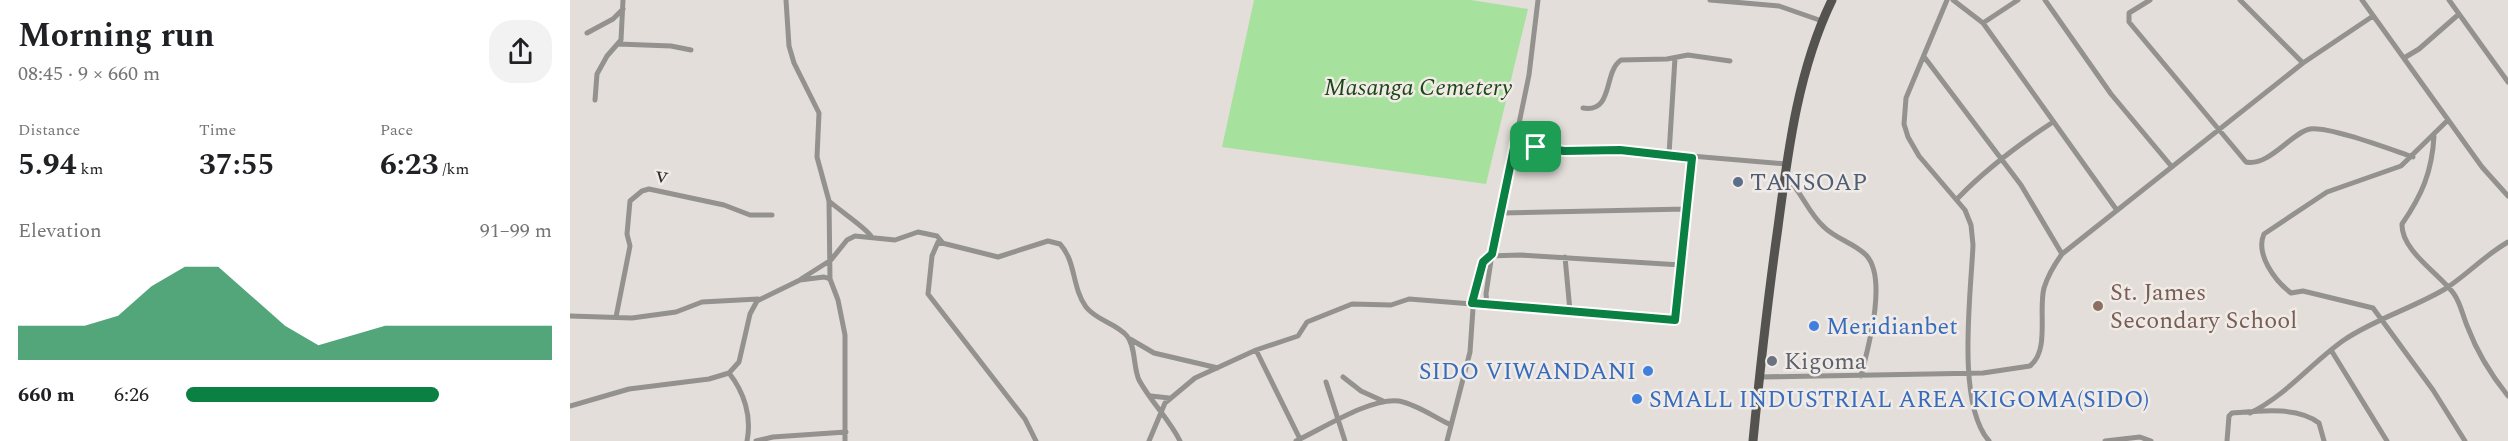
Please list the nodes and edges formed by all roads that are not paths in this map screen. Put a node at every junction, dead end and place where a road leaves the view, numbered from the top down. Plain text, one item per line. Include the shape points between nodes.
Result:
1 (624, 0) edge
2 (786, 0) edge
3 (1538, 0) edge
4 (1710, 0) edge
5 (1832, 0) edge
6 (1947, 0) edge
7 (1953, 0) edge
8 (2018, 0) edge
9 (2045, 0) edge
10 (2150, 0) edge
11 (2240, 0) edge
12 (2362, 0) edge
13 (2449, 0) edge
14 (623, 9) junction
15 (2459, 14) junction
16 (2373, 16) junction
17 (1822, 21) junction
18 (1983, 23) junction
19 (622, 30) junction
20 (587, 33) dead end
21 (618, 44) junction
22 (632, 46) junction
23 (691, 50) dead end
24 (1676, 58) junction
25 (1924, 58) junction
26 (2404, 58) junction
27 (1730, 61) dead end
28 (2302, 63) junction
29 (2508, 82) edge
30 (595, 100) dead end
31 (1583, 108) dead end
32 (2448, 120) junction
33 (2053, 122) junction
34 (2217, 129) junction
35 (2434, 136) junction
36 (1515, 143) junction
37 (1669, 154) junction
38 (2001, 157) junction
39 (2413, 157) junction
40 (1692, 158) junction
41 (1786, 164) junction
42 (2172, 167) junction
43 (1785, 175) junction
44 (2508, 196) edge
45 (1958, 198) junction
46 (829, 201) junction
47 (1686, 209) junction
48 (2116, 209) junction
49 (1502, 213) junction
50 (772, 215) dead end
51 (871, 236) junction
52 (942, 242) junction
53 (2508, 243) edge
54 (1492, 254) junction
55 (2062, 254) junction
56 (1565, 257) junction
57 (831, 260) junction
58 (1681, 265) junction
59 (830, 279) junction
60 (800, 280) junction
61 (2448, 287) junction
62 (758, 300) junction
63 (1472, 303) junction
64 (1487, 304) junction
65 (1570, 311) junction
66 (570, 316) edge
67 (616, 317) junction
68 (2382, 321) junction
69 (1130, 339) junction
70 (1256, 350) junction
71 (2331, 350) junction
72 (1219, 369) junction
73 (1968, 372) junction
74 (729, 373) junction
75 (1861, 376) junction
76 (1344, 377) dead end
77 (1759, 377) junction
78 (1326, 382) dead end
79 (1151, 396) junction
80 (2508, 396) edge
81 (1169, 398) junction
82 (1385, 402) junction
83 (570, 406) edge
84 (1160, 413) junction
85 (2250, 413) junction
86 (1338, 421) junction
87 (1449, 424) junction
88 (846, 432) junction
89 (1298, 440) edge
90 (747, 441) edge
91 (756, 441) edge
92 (845, 441) edge
93 (1036, 441) edge
94 (1149, 441) edge
95 (1180, 441) edge
96 (1345, 441) edge
97 (1447, 441) edge
98 (1753, 441) edge
99 (1989, 441) edge
100 (2105, 441) edge
101 (2151, 441) edge
102 (2227, 441) edge
103 (2324, 441) edge
104 (2387, 441) edge
105 (2465, 441) edge

1 - 14 street
2 - 46 street via 789,46 819,113 817,157
3 - 36 street via 1529,75
4 - 17 street via 1779,6
5 - 17 main road
6 - 25 street
7 - 18 street
8 - 18 street
9 - 42 street via 2111,93
10 - 34 street via 2129,14 2129,22
11 - 28 street
12 - 16 street
13 - 15 street
14 - 19 street
14 - 20 street
15 - 26 street
15 - 29 street
16 - 26 street
16 - 28 street
17 - 41 main road
18 - 33 street
19 - 21 street
19 - 22 street
21 - 22 street
21 - 30 street via 597,74
22 - 23 street
24 - 27 street via 1688,55
24 - 31 street via 1632,58 1618,62 1602,102
24 - 37 street
25 - 38 street
25 - 45 street via 1906,98 1904,129 1919,156
26 - 32 street
28 - 34 street
32 - 35 street
32 - 44 street
33 - 38 street
33 - 48 street
34 - 39 street via 2250,163 2292,142 2302,131 2313,129 2371,142
34 - 42 street
35 - 39 street
35 - 61 street via 2428,180 2402,230 2414,250
36 - 37 street via 1564,151
36 - 49 street
37 - 40 street
38 - 45 street
38 - 55 street
39 - 68 street via 2401,166 2326,192 2264,234 2261,240 2263,257 2291,293 2303,291 2370,306
40 - 41 street
40 - 47 street
41 - 43 main road
42 - 48 street
43 - 75 street via 1823,226 1866,255 1873,267 1876,299
43 - 77 main road
45 - 73 street via 1971,225 1973,244
46 - 51 street
46 - 57 street
47 - 49 street
47 - 58 street
48 - 55 street
49 - 54 street
50 - 67 street, v via 750,215 658,190 642,191 630,201 630,246
51 - 52 street via 895,240 918,232 931,233
51 - 57 street via 847,240
52 - 69 street via 998,257 1057,241 1065,249 1087,308
52 - 93 street via 936,243 932,256 928,294 1025,419
53 - 61 street
54 - 56 street
54 - 63 street via 1483,262
54 - 64 street
55 - 73 street via 2044,289 2040,352 2035,363 2025,368
56 - 58 street
56 - 65 street
57 - 59 street
57 - 60 street
58 - 65 street via 1675,320
59 - 60 street
59 - 88 street via 845,335
60 - 62 street
61 - 68 street
61 - 80 street via 2478,350
62 - 67 street via 702,302 676,312
62 - 74 street via 750,314 739,362
63 - 64 street
63 - 70 street via 1409,298 1391,305 1352,304 1307,322 1298,336
63 - 87 street via 1470,352
64 - 65 street
66 - 67 street
68 - 71 street via 2356,332
68 - 105 street
69 - 72 street via 1154,353
69 - 79 street via 1138,378
70 - 72 street
70 - 89 street
71 - 85 street via 2290,388
71 - 104 street
72 - 81 street via 1195,378
73 - 75 street
73 - 99 street via 1974,412
74 - 83 street via 629,389
74 - 90 street via 742,390
75 - 77 street
76 - 82 street via 1361,391
77 - 98 main road
78 - 86 street
79 - 81 street
79 - 84 street
81 - 84 street
82 - 86 street
82 - 87 street via 1408,404
84 - 94 street
84 - 95 street via 1172,423
85 - 102 street via 2230,414
85 - 103 street via 2304,414 2319,423
86 - 89 street
86 - 96 street
87 - 97 street
88 - 91 street
88 - 92 street
100 - 101 street via 2140,437

